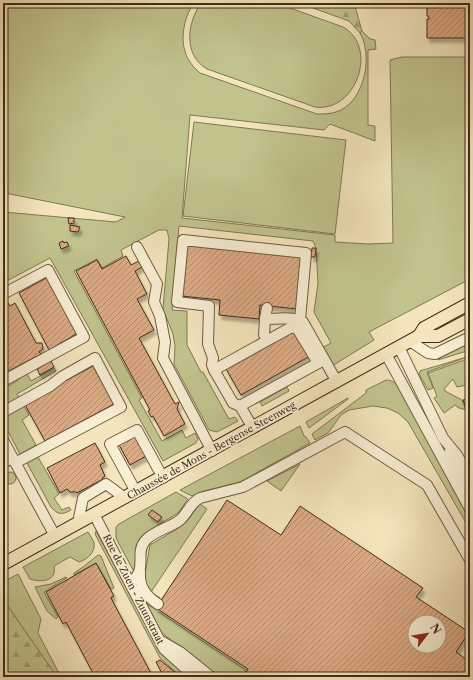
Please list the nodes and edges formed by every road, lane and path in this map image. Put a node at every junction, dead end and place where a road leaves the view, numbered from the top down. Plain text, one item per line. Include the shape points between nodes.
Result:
1 (137, 247) dead end
2 (3, 294) edge
3 (470, 303) edge
4 (266, 308) dead end
5 (265, 319) junction
6 (470, 319) edge
7 (300, 320) junction
8 (264, 334) dead end
9 (470, 337) edge
10 (415, 339) junction
11 (399, 347) junction
12 (386, 354) junction
13 (321, 361) junction
14 (214, 370) junction
15 (3, 381) edge
16 (336, 382) junction
17 (240, 406) junction
18 (3, 412) edge
19 (253, 428) junction
20 (443, 438) junction
21 (3, 440) edge
22 (212, 451) junction
23 (10, 461) edge
24 (163, 478) junction
25 (470, 479) edge
26 (136, 492) junction
27 (125, 498) junction
28 (470, 498) edge
29 (470, 509) edge
30 (94, 514) junction
31 (78, 523) junction
32 (54, 536) junction
33 (470, 560) edge
34 (3, 564) edge
35 (140, 571) junction
36 (136, 588) junction
37 (158, 604) dead end
38 (159, 640) junction
39 (195, 677) edge
40 (211, 677) edge

1 - 22 street via 157,284 154,302 160,316 165,342 163,358
2 - 15 street via 48,270 84,337
3 - 10 main road, Chaussée de Mons - Bergense Steenweg via 424,328
4 - 5 street
5 - 7 street
5 - 8 street
6 - 10 main road, Chaussée de Mons - Bergense Steenweg via 438,336
7 - 13 street
7 - 14 street via 306,254 183,240 177,302 209,306 208,344
9 - 10 street via 435,354 428,353
10 - 11 main road, Chaussée de Mons - Bergense Steenweg
11 - 12 main road, Chaussée de Mons - Bergense Steenweg
11 - 20 street
12 - 16 main road, Chaussée de Mons - Bergense Steenweg
12 - 29 street
13 - 14 street via 295,327
13 - 16 street
13 - 17 street
14 - 17 street via 233,404
16 - 19 main road, Chaussée de Mons - Bergense Steenweg
17 - 19 street
18 - 23 street via 95,358 121,407
19 - 22 main road, Chaussée de Mons - Bergense Steenweg
20 - 25 street via 457,455
20 - 28 street
21 - 23 street
22 - 24 main road, Chaussée de Mons - Bergense Steenweg
23 - 32 street
24 - 26 main road, Chaussée de Mons - Bergense Steenweg
24 - 26 street via 137,430 130,433 110,444
26 - 27 main road, Chaussée de Mons - Bergense Steenweg
27 - 30 main road, Chaussée de Mons - Bergense Steenweg
27 - 31 street via 106,484 82,498
30 - 31 main road, Chaussée de Mons - Bergense Steenweg
30 - 36 street, Rue de Zuen - Zuunstraat
31 - 32 main road, Chaussée de Mons - Bergense Steenweg
32 - 34 main road, Chaussée de Mons - Bergense Steenweg
33 - 35 street via 427,486 345,432 243,487 194,501 181,519 145,541
35 - 36 street via 136,579
35 - 36 street via 140,580
36 - 37 street
36 - 38 street, Rue de Zuen - Zuunstraat
38 - 39 street, Rue de Zuen - Zuunstraat via 164,649
38 - 40 street via 180,652

